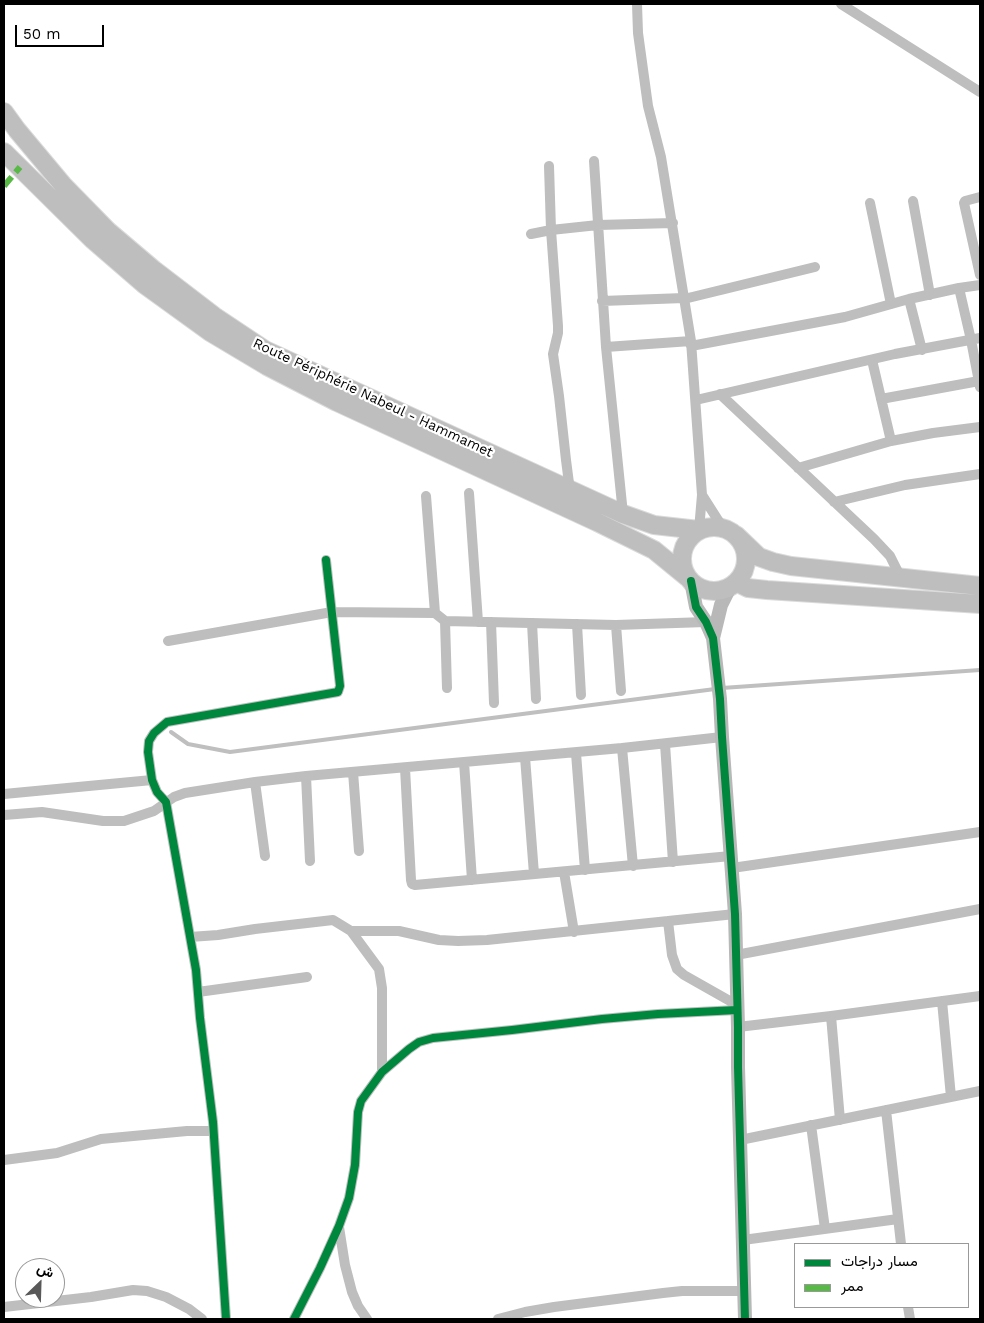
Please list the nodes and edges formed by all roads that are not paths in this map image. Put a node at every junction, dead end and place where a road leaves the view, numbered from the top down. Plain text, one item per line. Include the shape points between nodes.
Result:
1 (638, 4) edge
2 (841, 4) edge
3 (980, 92) edge
4 (4, 112) edge
5 (4, 152) edge
6 (594, 162) dead end
7 (548, 166) dead end
8 (980, 197) edge
9 (914, 201) dead end
10 (870, 203) dead end
11 (672, 223) junction
12 (598, 225) junction
13 (551, 230) junction
14 (531, 234) dead end
15 (815, 267) dead end
16 (980, 275) edge
17 (980, 285) edge
18 (959, 288) junction
19 (930, 295) junction
20 (684, 298) junction
21 (909, 300) junction
22 (602, 301) junction
23 (891, 304) junction
24 (976, 339) edge
25 (691, 344) junction
26 (606, 347) junction
27 (922, 350) junction
28 (872, 360) junction
29 (980, 384) edge
30 (720, 394) junction
31 (881, 399) junction
32 (696, 400) junction
33 (980, 426) edge
34 (891, 441) junction
35 (798, 468) junction
36 (980, 474) edge
37 (570, 491) junction
38 (469, 493) dead end
39 (702, 495) junction
40 (426, 496) dead end
41 (834, 502) junction
42 (623, 514) junction
43 (699, 530) junction
44 (730, 531) junction
45 (326, 560) dead end
46 (901, 578) junction
47 (689, 579) junction
48 (733, 585) junction
49 (980, 586) edge
50 (980, 604) edge
51 (332, 612) junction
52 (435, 613) junction
53 (445, 621) junction
54 (478, 622) junction
55 (491, 622) junction
56 (706, 622) junction
57 (532, 623) junction
58 (577, 624) junction
59 (616, 625) junction
60 (713, 638) junction
61 (168, 642) dead end
62 (447, 688) dead end
63 (621, 691) dead end
64 (581, 695) dead end
65 (536, 699) dead end
66 (494, 703) dead end
67 (722, 737) junction
68 (665, 744) junction
69 (622, 748) junction
70 (576, 753) junction
71 (525, 757) junction
72 (464, 762) junction
73 (405, 768) junction
74 (353, 772) junction
75 (306, 776) junction
76 (152, 780) junction
77 (256, 782) junction
78 (4, 794) edge
79 (166, 802) junction
80 (4, 815) edge
81 (980, 832) edge
82 (359, 851) dead end
83 (265, 856) dead end
84 (310, 861) dead end
85 (673, 862) junction
86 (732, 862) junction
87 (633, 866) junction
88 (585, 870) junction
89 (564, 872) junction
90 (534, 874) junction
91 (472, 880) junction
92 (980, 910) edge
93 (735, 914) junction
94 (668, 921) junction
95 (351, 931) junction
96 (574, 932) junction
97 (190, 937) junction
98 (736, 955) junction
99 (307, 977) dead end
100 (198, 992) junction
101 (980, 996) edge
102 (942, 1001) junction
103 (737, 1008) junction
104 (831, 1016) junction
105 (738, 1027) junction
106 (382, 1072) junction
107 (980, 1091) edge
108 (951, 1097) junction
109 (886, 1110) junction
110 (840, 1120) junction
111 (811, 1126) junction
112 (213, 1131) junction
113 (740, 1140) junction
114 (4, 1160) edge
115 (898, 1218) junction
116 (339, 1226) junction
117 (825, 1229) junction
118 (743, 1240) junction
119 (901, 1243) edge
120 (744, 1291) junction
121 (4, 1306) edge
122 (202, 1319) edge
123 (226, 1319) edge
124 (294, 1319) edge
125 (367, 1319) edge
126 (498, 1319) edge
127 (745, 1319) edge

1 - 11 street via 638,33 648,106 662,157
2 - 3 street
4 - 37 highway, Route Périphérie Nabeul - Hammamet via 63,185 108,231 221,321 265,350
5 - 47 highway, Route Périphérie Nabeul - Hammamet via 137,279 210,332 337,402 654,550
6 - 12 street
7 - 13 street
8 - 16 street via 964,204
9 - 19 street
10 - 23 street
11 - 12 street
11 - 20 street
12 - 13 street
12 - 22 street
13 - 14 street
13 - 37 street via 558,326 553,354
15 - 20 street
17 - 18 street
18 - 19 street
18 - 24 street
19 - 21 street
20 - 22 street
20 - 25 street
21 - 23 street
21 - 27 street
22 - 26 street
23 - 25 street via 845,317
24 - 27 street
24 - 29 street
25 - 26 street
25 - 32 street
26 - 42 street
27 - 28 street
28 - 30 street
28 - 31 street
29 - 31 street
30 - 32 street
30 - 35 street
31 - 34 street
32 - 39 street
33 - 34 street
34 - 35 street
35 - 41 street
36 - 41 street via 905,485
37 - 42 highway, Route Périphérie Nabeul - Hammamet
38 - 54 street
39 - 43 street
39 - 44 street
40 - 52 street
41 - 46 street via 890,556
42 - 43 highway, Route Périphérie Nabeul - Hammamet via 654,525
43 - 44 highway via 715,526
43 - 47 highway via 684,545 682,567
44 - 46 highway via 760,557 773,562
44 - 48 highway via 743,544 746,554 742,574
45 - 51 street
46 - 49 highway
47 - 48 highway via 699,588 709,591
47 - 56 street via 696,607
48 - 50 highway
48 - 60 street via 722,605
51 - 52 street
51 - 61 street
51 - 76 street via 338,692 167,722 149,742
52 - 53 street
53 - 54 street
53 - 62 street
54 - 55 street
55 - 57 street
55 - 66 street
56 - 59 street
56 - 60 street
57 - 58 street
57 - 65 street
58 - 59 street
58 - 64 street
59 - 63 street
60 - 67 street
67 - 68 street
67 - 86 street
68 - 69 street
68 - 85 street
69 - 70 street
69 - 87 street
70 - 71 street
70 - 88 street
71 - 72 street
71 - 90 street
72 - 73 street
72 - 91 street
73 - 74 street
73 - 91 street via 412,884
74 - 75 street
74 - 82 street
75 - 77 street
75 - 84 street
76 - 78 street
76 - 79 street
77 - 79 street via 185,794
77 - 83 street
79 - 80 street via 154,811 124,821 42,812
79 - 97 street
81 - 86 street
85 - 86 street
85 - 87 street
86 - 93 street
87 - 88 street
88 - 89 street
89 - 90 street
89 - 96 street
90 - 91 street
92 - 98 street
93 - 94 street
93 - 98 street
94 - 96 street
94 - 103 street via 677,969
95 - 96 street via 399,931 458,941
95 - 97 street via 333,920
95 - 106 street via 379,968
97 - 100 street
98 - 103 street
99 - 100 street
100 - 112 street
101 - 102 street
102 - 104 street
102 - 108 street
103 - 105 street
103 - 106 street via 433,1038 419,1042
104 - 105 street
104 - 110 street
105 - 113 street
106 - 116 street via 361,1101 355,1164 349,1198
107 - 108 street
108 - 109 street
109 - 110 street
109 - 115 street
110 - 111 street
111 - 113 street
111 - 117 street
112 - 114 street via 101,1139 57,1153
112 - 123 street
113 - 118 street
115 - 117 street
115 - 119 street
116 - 124 street
116 - 125 street via 352,1292
117 - 118 street
118 - 120 street
120 - 126 street via 663,1293 554,1307
120 - 127 street
121 - 122 street via 91,1298 133,1290 166,1297

